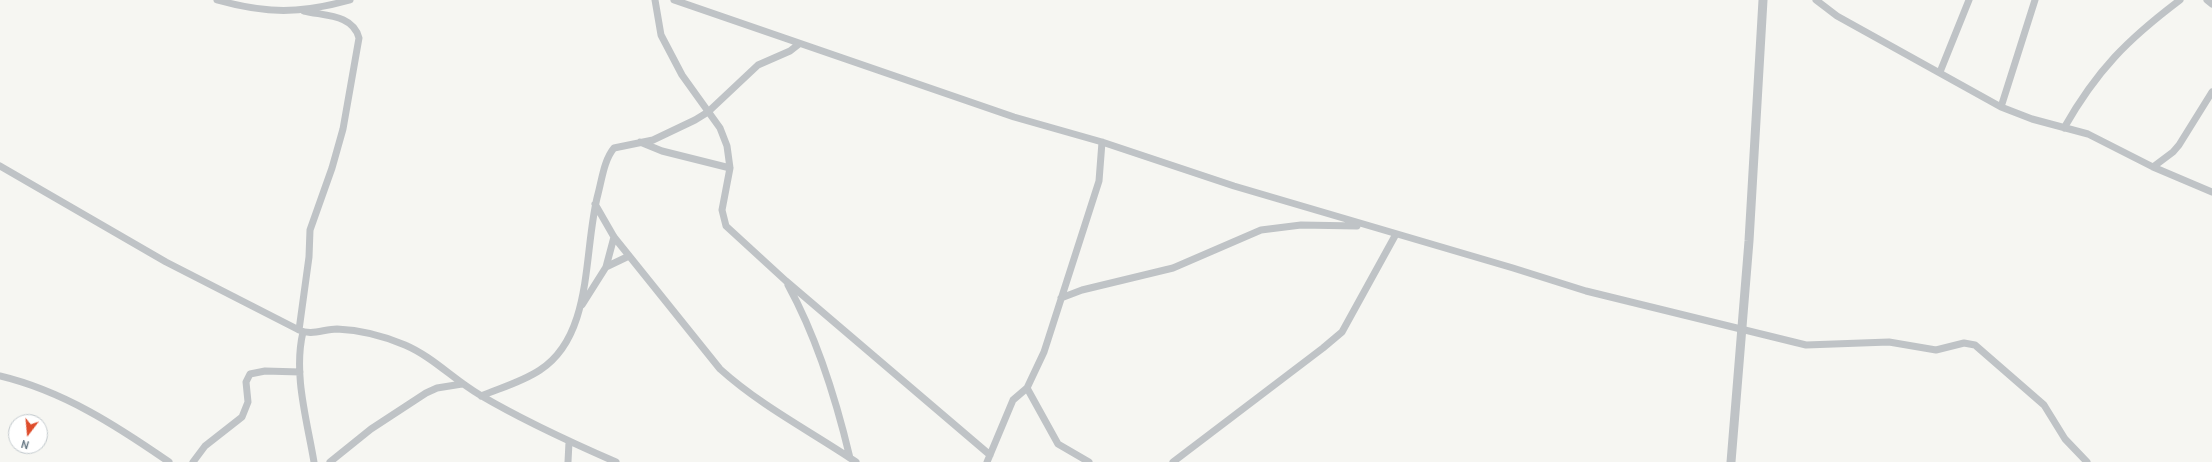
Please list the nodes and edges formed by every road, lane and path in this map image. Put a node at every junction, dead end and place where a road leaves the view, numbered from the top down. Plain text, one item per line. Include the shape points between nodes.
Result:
1 (216, 0) edge
2 (350, 0) edge
3 (655, 0) edge
4 (674, 0) edge
5 (1763, 0) edge
6 (1816, 0) edge
7 (1969, 0) edge
8 (2035, 0) edge
9 (2180, 0) edge
10 (2207, 0) edge
11 (2212, 4) edge
12 (304, 11) junction
13 (799, 44) junction
14 (1940, 72) junction
15 (2212, 92) edge
16 (2001, 107) junction
17 (708, 112) junction
18 (2064, 128) junction
19 (640, 142) junction
20 (1102, 142) junction
21 (0, 166) edge
22 (2153, 167) junction
23 (730, 168) junction
24 (2212, 192) edge
25 (595, 204) junction
26 (1368, 226) junction
27 (1396, 234) junction
28 (614, 237) junction
29 (629, 256) junction
30 (606, 267) junction
31 (786, 281) junction
32 (1061, 298) junction
33 (581, 306) junction
34 (1741, 329) junction
35 (301, 331) junction
36 (300, 372) junction
37 (0, 376) edge
38 (462, 384) junction
39 (1027, 388) junction
40 (481, 396) junction
41 (569, 442) junction
42 (988, 459) edge
43 (853, 460) edge
44 (169, 462) edge
45 (193, 462) edge
46 (314, 462) edge
47 (330, 462) edge
48 (568, 462) edge
49 (616, 462) edge
50 (1089, 462) edge
51 (1173, 462) edge
52 (1731, 462) edge
53 (2087, 462) edge

1 - 12 street via 248,9
2 - 12 street
3 - 17 street via 661,35 682,75
4 - 13 street
5 - 34 street via 1751,214
6 - 14 street via 1837,16
7 - 14 street
8 - 16 street
9 - 18 street via 2117,52 2084,95
10 - 11 street
12 - 35 street via 348,21 357,30 359,38 343,129 310,230
13 - 17 street via 790,51 758,65
13 - 20 street via 1014,117
14 - 16 street
15 - 22 street via 2176,149
16 - 18 street
17 - 19 street via 653,140
17 - 23 street via 720,128 727,146
18 - 22 street via 2088,134
19 - 23 street via 662,151
19 - 25 street via 618,146 610,152
20 - 26 street via 1234,186
20 - 32 street via 1099,181
21 - 35 street via 166,262
22 - 24 street
23 - 31 street via 722,210 726,226
25 - 28 street
25 - 33 street
26 - 27 street
26 - 32 street via 1301,225 1261,230 1173,268 1082,290
27 - 34 street via 1586,291
27 - 51 street via 1342,332
28 - 29 street
28 - 30 street
29 - 30 street
29 - 43 street via 720,369 766,404
30 - 33 street
31 - 42 street
31 - 43 street via 802,311
32 - 39 street via 1044,352
33 - 40 street via 568,338 548,364 531,376
34 - 52 street
34 - 53 street via 1813,346 1889,342 1936,350 1964,343 1975,345 2044,405 2065,439
35 - 36 street
35 - 38 street via 337,329 384,337 424,355
36 - 45 street via 264,371 250,374 246,382 248,402 242,417 205,446
36 - 46 street
37 - 44 street via 48,391 116,425
38 - 40 street
38 - 47 street via 426,392 371,429
39 - 42 street via 1013,400
39 - 50 street via 1058,444
40 - 41 street
41 - 48 street
41 - 49 street

